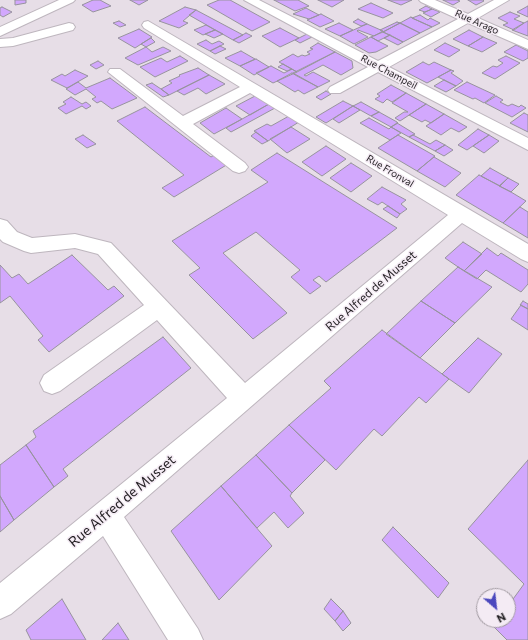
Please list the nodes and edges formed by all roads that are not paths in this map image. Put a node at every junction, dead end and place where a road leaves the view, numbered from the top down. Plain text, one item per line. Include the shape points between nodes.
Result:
1 (69, 0) edge
2 (250, 0) edge
3 (425, 0) edge
4 (503, 0) edge
5 (468, 18) junction
6 (148, 25) dead end
7 (69, 27) dead end
8 (0, 32) edge
9 (0, 43) edge
10 (528, 45) edge
11 (379, 66) junction
12 (115, 72) dead end
13 (251, 87) junction
14 (335, 90) dead end
15 (182, 123) junction
16 (528, 145) edge
17 (239, 167) dead end
18 (461, 214) junction
19 (0, 226) edge
20 (528, 254) edge
21 (158, 307) junction
22 (52, 383) dead end
23 (244, 399) junction
24 (106, 514) junction
25 (0, 603) edge
26 (186, 640) edge

1 - 8 street
2 - 11 street, Rue Champeil
3 - 5 street, Rue Arago
4 - 5 street
5 - 10 street, Rue Arago
5 - 11 street
6 - 13 street, Rue Fronval
7 - 9 street
11 - 14 street
11 - 16 street, Rue Champeil
12 - 15 street
13 - 15 street
13 - 18 street, Rue Fronval
15 - 17 street
18 - 20 street, Rue Fronval
18 - 23 street, Rue Alfred de Musset
19 - 21 street via 10,237 31,246 75,241 104,248
21 - 22 street
21 - 23 street
23 - 24 street, Rue Alfred de Musset
24 - 25 street, Rue Alfred de Musset
24 - 26 street

